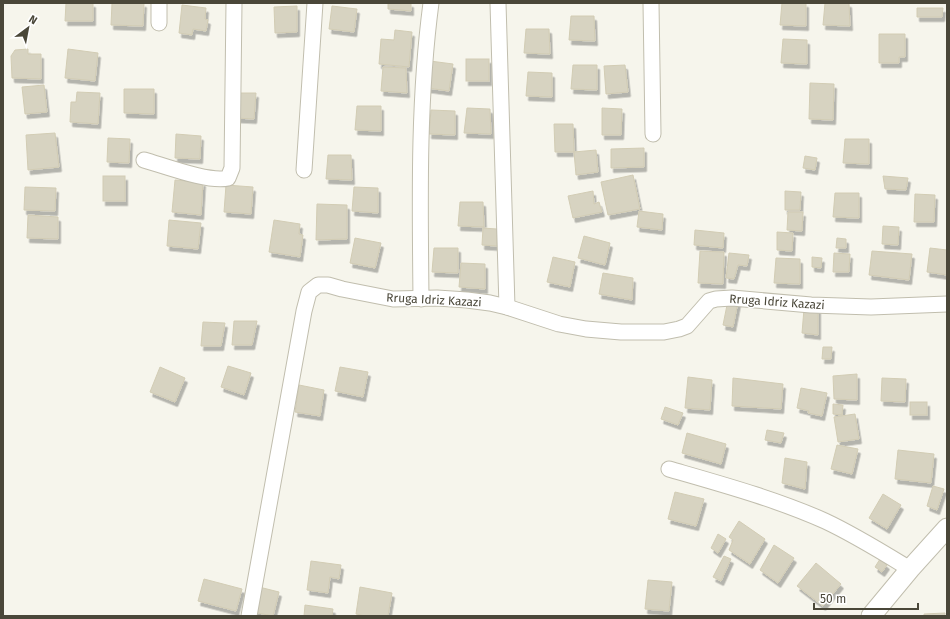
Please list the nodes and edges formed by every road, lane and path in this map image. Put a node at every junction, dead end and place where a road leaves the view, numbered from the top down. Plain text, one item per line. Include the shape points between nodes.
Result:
1 (159, 3) edge
2 (234, 3) edge
3 (315, 3) edge
4 (431, 3) edge
5 (498, 3) edge
6 (650, 3) edge
7 (159, 23) dead end
8 (653, 134) dead end
9 (144, 160) dead end
10 (304, 170) dead end
11 (421, 299) junction
12 (947, 304) edge
13 (507, 307) junction
14 (669, 469) dead end
15 (947, 528) edge
16 (910, 569) junction
17 (249, 616) edge
18 (871, 616) edge

1 - 7 street
2 - 9 street via 231,175 222,180 206,178
3 - 10 street
4 - 11 street via 421,116
5 - 13 street
6 - 8 street
11 - 13 street, Rruga Idriz Kazazi via 467,300
11 - 17 street, Rruga Idriz Kazazi via 393,299 328,285 318,285 310,292 304,311
12 - 13 street, Rruga Idriz Kazazi via 871,307 716,299 709,301 687,326 664,332 586,329 559,324
14 - 16 street via 718,483 824,521 868,543
15 - 16 street
16 - 18 street

